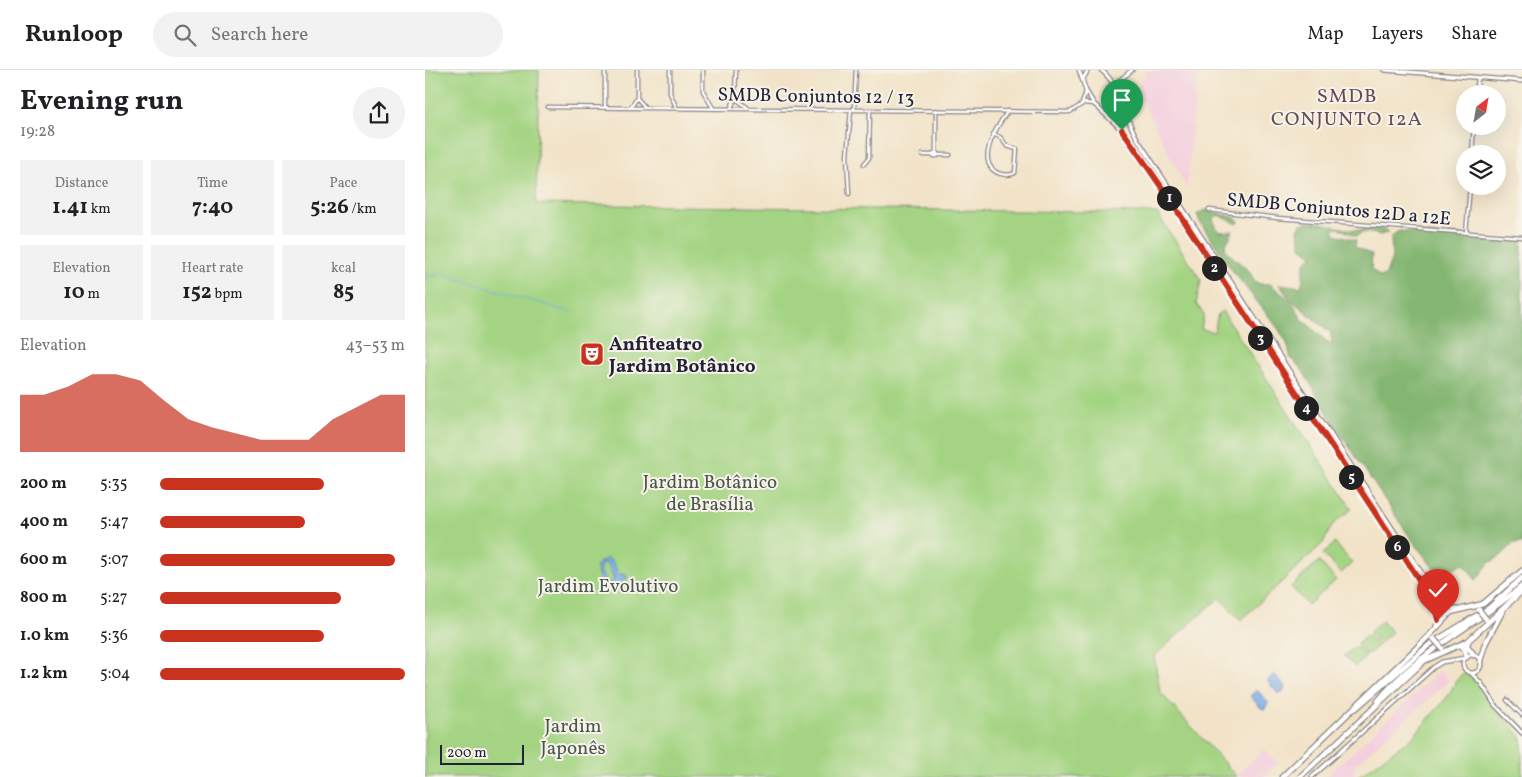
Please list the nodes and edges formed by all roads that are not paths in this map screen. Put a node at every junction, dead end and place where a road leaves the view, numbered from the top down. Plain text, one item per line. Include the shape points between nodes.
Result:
1 (605, 70) edge
2 (637, 70) edge
3 (670, 70) edge
4 (703, 70) edge
5 (736, 70) edge
6 (856, 70) edge
7 (1079, 70) edge
8 (1089, 70) edge
9 (1101, 70) edge
10 (1132, 70) edge
11 (1384, 70) edge
12 (1433, 72) edge
13 (1109, 77) junction
14 (1123, 77) junction
15 (1478, 78) junction
16 (1083, 80) junction
17 (1522, 81) edge
18 (1478, 85) edge
19 (1086, 91) junction
20 (1117, 91) junction
21 (637, 98) junction
22 (735, 98) junction
23 (1120, 102) junction
24 (1094, 104) junction
25 (1081, 105) junction
26 (548, 107) dead end
27 (605, 107) junction
28 (631, 107) junction
29 (645, 107) junction
30 (676, 107) junction
31 (713, 108) junction
32 (731, 108) junction
33 (749, 108) junction
34 (853, 110) junction
35 (870, 110) junction
36 (936, 110) junction
37 (1008, 111) junction
38 (1105, 114) junction
39 (993, 134) junction
40 (921, 154) dead end
41 (936, 154) junction
42 (950, 155) dead end
43 (864, 164) dead end
44 (849, 194) dead end
45 (1469, 195) edge
46 (1209, 210) dead end
47 (1467, 233) junction
48 (1522, 238) edge
49 (1359, 477) junction
50 (1354, 481) junction
51 (1362, 482) junction
52 (1357, 486) junction
53 (1522, 571) edge
54 (1522, 578) edge
55 (1522, 586) edge
56 (1522, 591) edge
57 (1508, 604) junction
58 (1472, 606) junction
59 (1457, 609) junction
60 (1485, 626) junction
61 (1436, 628) junction
62 (1468, 640) junction
63 (1460, 645) junction
64 (1451, 649) junction
65 (1474, 655) junction
66 (1466, 658) junction
67 (1452, 660) junction
68 (1480, 661) junction
69 (1463, 667) junction
70 (1479, 669) junction
71 (1471, 673) junction
72 (1481, 683) junction
73 (1507, 700) dead end
74 (1353, 710) junction
75 (1370, 712) junction
76 (1522, 715) edge
77 (1522, 734) edge
78 (1282, 777) edge
79 (1300, 777) edge
80 (1313, 777) edge

1 - 27 street
2 - 21 street
3 - 30 street via 670,93
4 - 31 street via 703,90
5 - 22 street
6 - 34 street
7 - 16 main road
8 - 16 main road
9 - 13 main road
10 - 14 main road
11 - 12 main road
12 - 15 main road
13 - 14 main road
13 - 20 main road
14 - 20 main road
15 - 17 main road
15 - 18 street
16 - 19 main road
19 - 24 main road
19 - 25 street
20 - 23 main road
21 - 28 street
21 - 29 street
22 - 32 street
22 - 33 street
23 - 38 main road via 1116,112
23 - 49 main road via 1138,140
24 - 25 street, SMDB Conjuntos 12 / 13
24 - 38 main road
25 - 37 street, SMDB Conjuntos 12 / 13 via 1070,112
26 - 27 street, SMDB Conjuntos 12 / 13
27 - 28 street, SMDB Conjuntos 12 / 13
28 - 29 street, SMDB Conjuntos 12 / 13
29 - 30 street, SMDB Conjuntos 12 / 13
30 - 31 street, SMDB Conjuntos 12 / 13
31 - 32 street, SMDB Conjuntos 12 / 13
32 - 33 street, SMDB Conjuntos 12 / 13
33 - 34 street, SMDB Conjuntos 12 / 13
34 - 35 street, SMDB Conjuntos 12 / 13
34 - 44 street via 847,162
35 - 36 street, SMDB Conjuntos 12 / 13
35 - 43 street via 869,158
36 - 37 street, SMDB Conjuntos 12 / 13
36 - 41 street
37 - 39 street
38 - 50 main road via 1135,147
39 - 39 street via 989,166 1001,173 1015,174 1017,149 1007,146 1001,137
40 - 41 street
41 - 42 street
45 - 47 street
46 - 47 street, SMDB Conjuntos 12D a 12E
47 - 48 street, SMDB Conjuntos 12D a 12E
49 - 50 main road
49 - 51 main road
50 - 52 main road
51 - 52 main road
51 - 59 main road via 1441,601 1445,606
52 - 61 main road via 1435,604
53 - 58 highway via 1491,599
54 - 74 highway via 1485,611 1437,640
55 - 75 highway via 1411,667
56 - 57 highway
57 - 60 highway
57 - 68 highway via 1485,644
58 - 59 highway
58 - 60 highway, bridge via 1486,619
59 - 61 highway
60 - 62 highway
61 - 64 highway, bridge via 1434,639 1442,648
61 - 74 highway
62 - 63 highway
62 - 65 highway via 1467,646
63 - 64 highway
63 - 66 highway
64 - 75 highway via 1424,661
65 - 66 main road
65 - 68 main road
66 - 67 main road
66 - 69 main road
67 - 69 main road
67 - 80 main road via 1434,667
68 - 70 main road
69 - 71 main road
70 - 71 main road
70 - 72 main road
71 - 72 main road
72 - 77 main road via 1495,705
73 - 76 street
74 - 78 highway
75 - 79 highway

